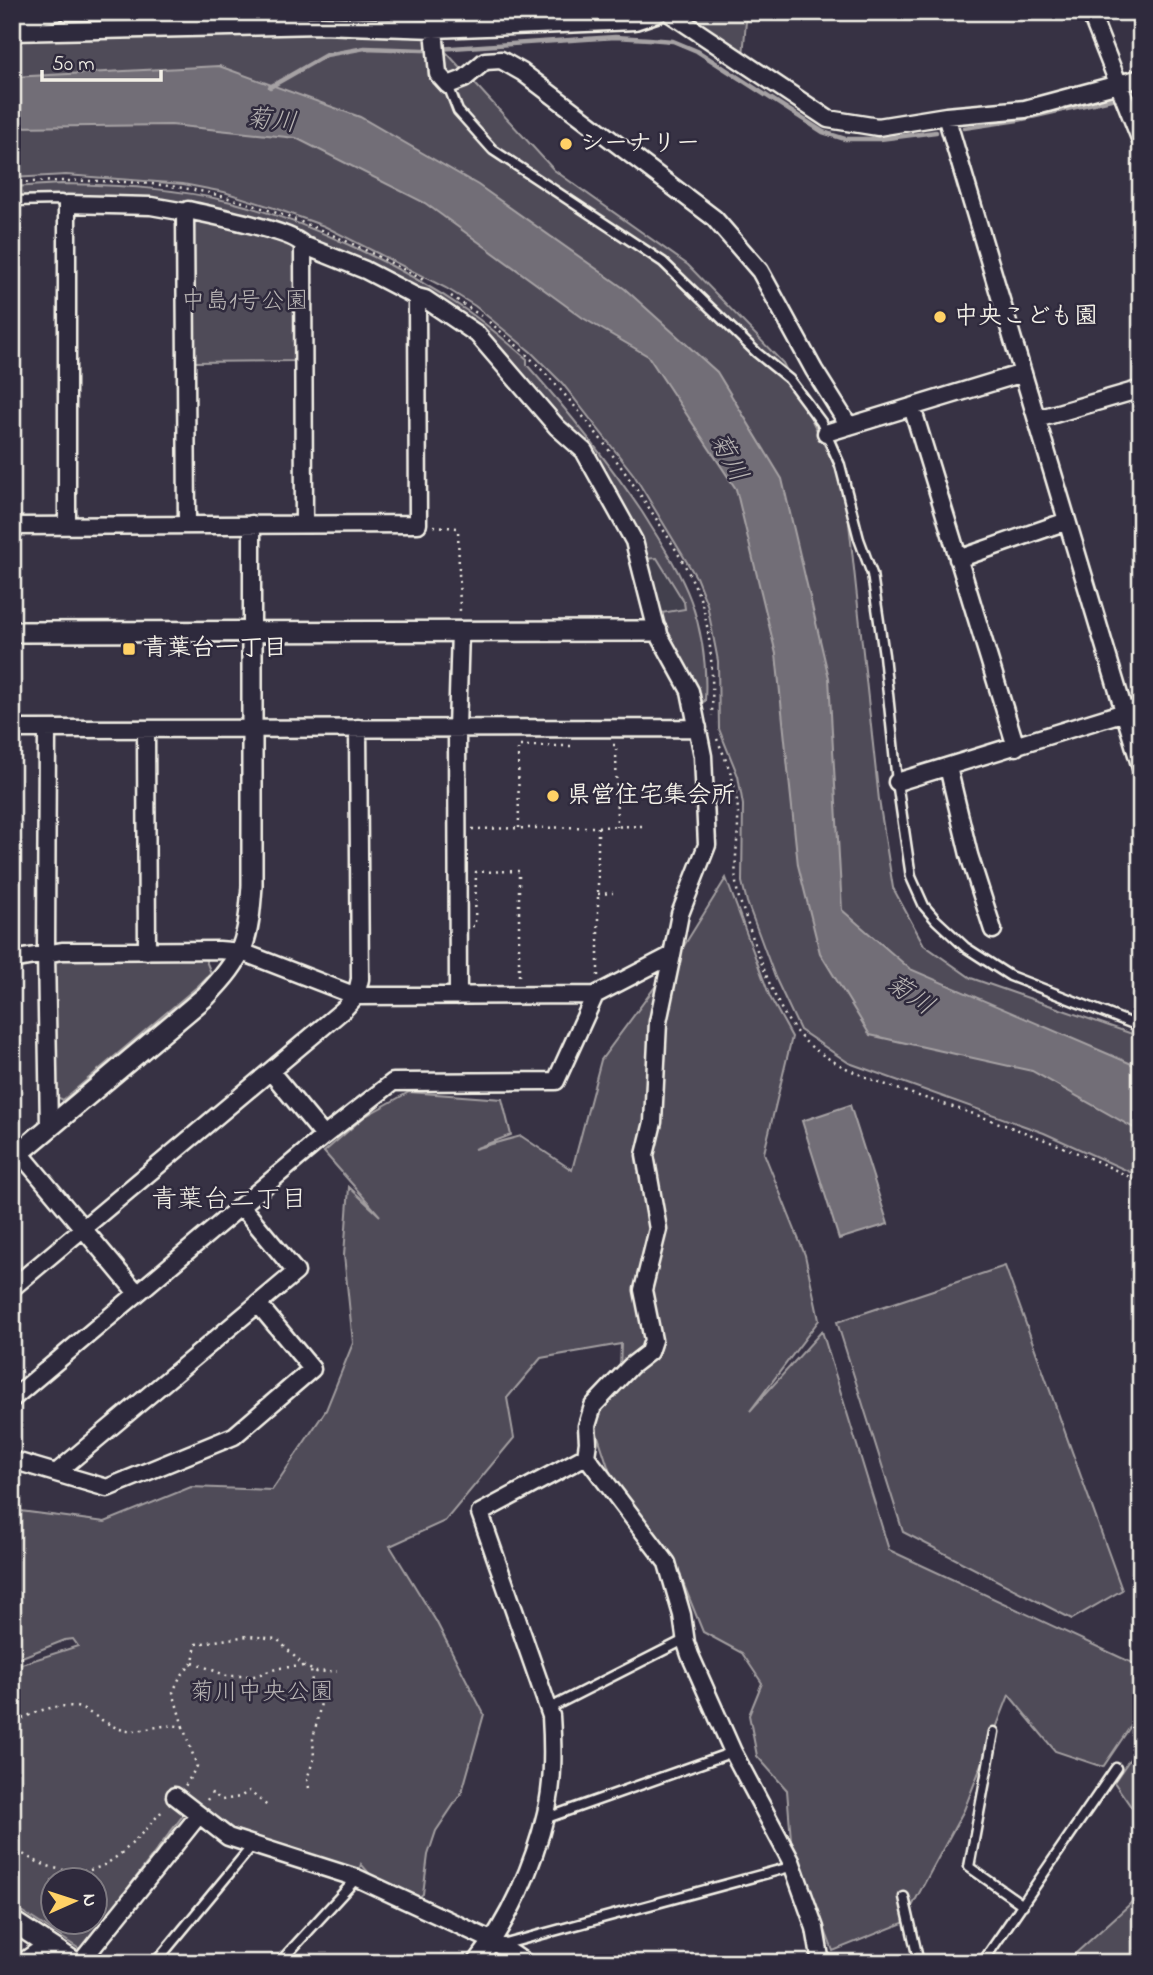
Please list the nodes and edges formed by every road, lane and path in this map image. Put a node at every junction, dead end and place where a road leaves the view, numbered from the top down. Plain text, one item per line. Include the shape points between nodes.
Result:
1 (57, 12) edge
2 (662, 12) edge
3 (668, 12) edge
4 (1090, 12) edge
5 (40, 14) edge
6 (12, 20) edge
7 (434, 29) junction
8 (12, 33) edge
9 (1141, 78) edge
10 (448, 85) junction
11 (1122, 93) junction
12 (946, 116) junction
13 (1141, 141) edge
14 (12, 201) edge
15 (67, 204) junction
16 (186, 212) junction
17 (303, 245) junction
18 (417, 297) junction
19 (1023, 373) junction
20 (1141, 389) edge
21 (912, 407) junction
22 (1037, 419) junction
23 (849, 426) junction
24 (826, 433) junction
25 (1067, 521) junction
26 (187, 524) junction
27 (252, 524) junction
28 (304, 524) junction
29 (418, 524) junction
30 (67, 525) junction
31 (12, 526) edge
32 (958, 559) junction
33 (460, 631) junction
34 (657, 631) junction
35 (12, 632) edge
36 (252, 633) junction
37 (1141, 707) edge
38 (1123, 713) junction
39 (252, 727) junction
40 (457, 728) junction
41 (698, 728) junction
42 (12, 729) edge
43 (47, 729) junction
44 (146, 729) junction
45 (358, 729) junction
46 (604, 745) dead end
47 (580, 746) dead end
48 (1016, 747) junction
49 (948, 768) junction
50 (1141, 768) edge
51 (897, 782) junction
52 (647, 826) dead end
53 (598, 827) junction
54 (617, 827) junction
55 (519, 828) junction
56 (458, 830) junction
57 (613, 893) dead end
58 (598, 894) junction
59 (459, 926) junction
60 (993, 930) dead end
61 (147, 951) junction
62 (46, 952) junction
63 (242, 952) junction
64 (672, 955) junction
65 (12, 960) edge
66 (519, 982) dead end
67 (597, 988) junction
68 (356, 996) junction
69 (458, 996) junction
70 (1141, 1027) edge
71 (271, 1072) junction
72 (49, 1128) junction
73 (324, 1136) junction
74 (16, 1156) edge
75 (242, 1207) junction
76 (82, 1228) junction
77 (12, 1288) edge
78 (137, 1293) junction
79 (258, 1304) junction
80 (12, 1399) edge
81 (586, 1456) junction
82 (12, 1460) edge
83 (56, 1473) junction
84 (686, 1639) junction
85 (193, 1662) junction
86 (304, 1666) junction
87 (311, 1669) junction
88 (337, 1671) dead end
89 (548, 1709) junction
90 (183, 1727) junction
91 (12, 1728) edge
92 (994, 1732) dead end
93 (733, 1752) junction
94 (19, 1753) dead end
95 (12, 1758) edge
96 (1116, 1768) dead end
97 (309, 1788) dead end
98 (175, 1796) junction
99 (270, 1808) dead end
100 (198, 1816) junction
101 (544, 1819) junction
102 (12, 1846) edge
103 (252, 1846) junction
104 (794, 1866) junction
105 (357, 1878) junction
106 (904, 1897) dead end
107 (1023, 1905) junction
108 (12, 1921) edge
109 (496, 1943) junction
110 (48, 1944) junction
111 (21, 1963) edge
112 (78, 1963) edge
113 (155, 1963) edge
114 (279, 1963) edge
115 (476, 1963) edge
116 (526, 1963) edge
117 (821, 1963) edge
118 (919, 1963) edge
119 (982, 1963) edge

1 - 5 street
2 - 7 street via 635,21
3 - 12 street via 828,119 878,127
4 - 11 street
5 - 6 street
7 - 8 street via 321,25
7 - 10 street via 438,74
9 - 11 street
10 - 23 street via 464,79 485,61 501,60 714,218 760,271
10 - 24 lane via 458,111 493,150 663,262 789,379
11 - 12 street
11 - 13 street
12 - 19 street
14 - 15 lane via 61,200
15 - 16 street via 152,206
15 - 30 street
16 - 17 street via 281,232
16 - 26 street
17 - 18 street
17 - 28 street
18 - 29 street
18 - 34 street via 477,334 557,427 584,451 634,541
19 - 21 street
19 - 22 street
20 - 22 street
21 - 23 street
21 - 32 street
22 - 25 street
23 - 24 street
24 - 51 lane via 872,574
25 - 32 street
25 - 38 street
26 - 27 street
26 - 30 street
27 - 28 street
27 - 36 street
28 - 29 street
29 - 33 path via 458,528
30 - 31 street
32 - 48 street
33 - 34 street
33 - 36 street
33 - 40 street
34 - 41 street via 690,691
35 - 36 street
36 - 39 street
37 - 38 street
38 - 48 street
38 - 50 street
39 - 44 street
39 - 45 street
39 - 63 street via 252,887
40 - 41 street
40 - 45 street
40 - 56 street
41 - 64 street via 707,845 680,914
42 - 43 street
43 - 44 street
43 - 62 street
44 - 61 street
45 - 68 street via 360,979
46 - 54 path via 617,745
47 - 55 path via 518,746
48 - 49 street
49 - 51 street
49 - 60 street
51 - 70 lane via 911,877 936,920 965,947 1010,976
52 - 54 path
53 - 54 path
53 - 55 path
53 - 58 path
55 - 56 path
56 - 59 street
57 - 58 path
58 - 67 path
59 - 66 path via 475,926 476,872 519,871
59 - 69 street
61 - 62 street
61 - 63 street
62 - 65 street
62 - 72 street
63 - 68 street
63 - 72 street via 206,996
64 - 67 street
64 - 81 street via 657,1022 653,1122 645,1155 658,1229 643,1290 653,1340 649,1352 593,1406
67 - 69 street
67 - 73 street via 556,1080 393,1082
68 - 69 street
68 - 71 street
71 - 73 street
71 - 76 street
72 - 74 street
73 - 75 street
74 - 76 street
75 - 78 street
75 - 79 street via 296,1272
76 - 77 street
76 - 78 street
78 - 80 street
79 - 83 street
79 - 83 street via 312,1369 234,1436 107,1488
81 - 84 street via 667,1563
81 - 89 street via 480,1513
82 - 83 street
84 - 89 lane
84 - 93 street
85 - 86 path via 227,1676
85 - 86 path via 195,1644 248,1636 276,1640
85 - 90 path via 173,1692
86 - 87 path
87 - 88 path
87 - 97 path via 321,1703
89 - 101 street via 552,1741
90 - 91 path via 170,1724 128,1731 75,1707 42,1709
90 - 98 path via 197,1766
92 - 107 lane via 969,1867
93 - 101 lane
93 - 104 street
94 - 95 path
96 - 107 lane
98 - 100 street
98 - 102 path via 107,1864 60,1870 42,1866
99 - 100 path via 249,1791 222,1800 212,1793
100 - 103 street via 228,1837
100 - 112 street
101 - 109 street
103 - 105 street
103 - 113 lane
104 - 109 lane
104 - 117 street via 815,1928
105 - 109 street
105 - 114 lane
106 - 118 lane
107 - 119 lane
108 - 110 street
109 - 115 street
109 - 116 street
110 - 111 street
110 - 112 street

